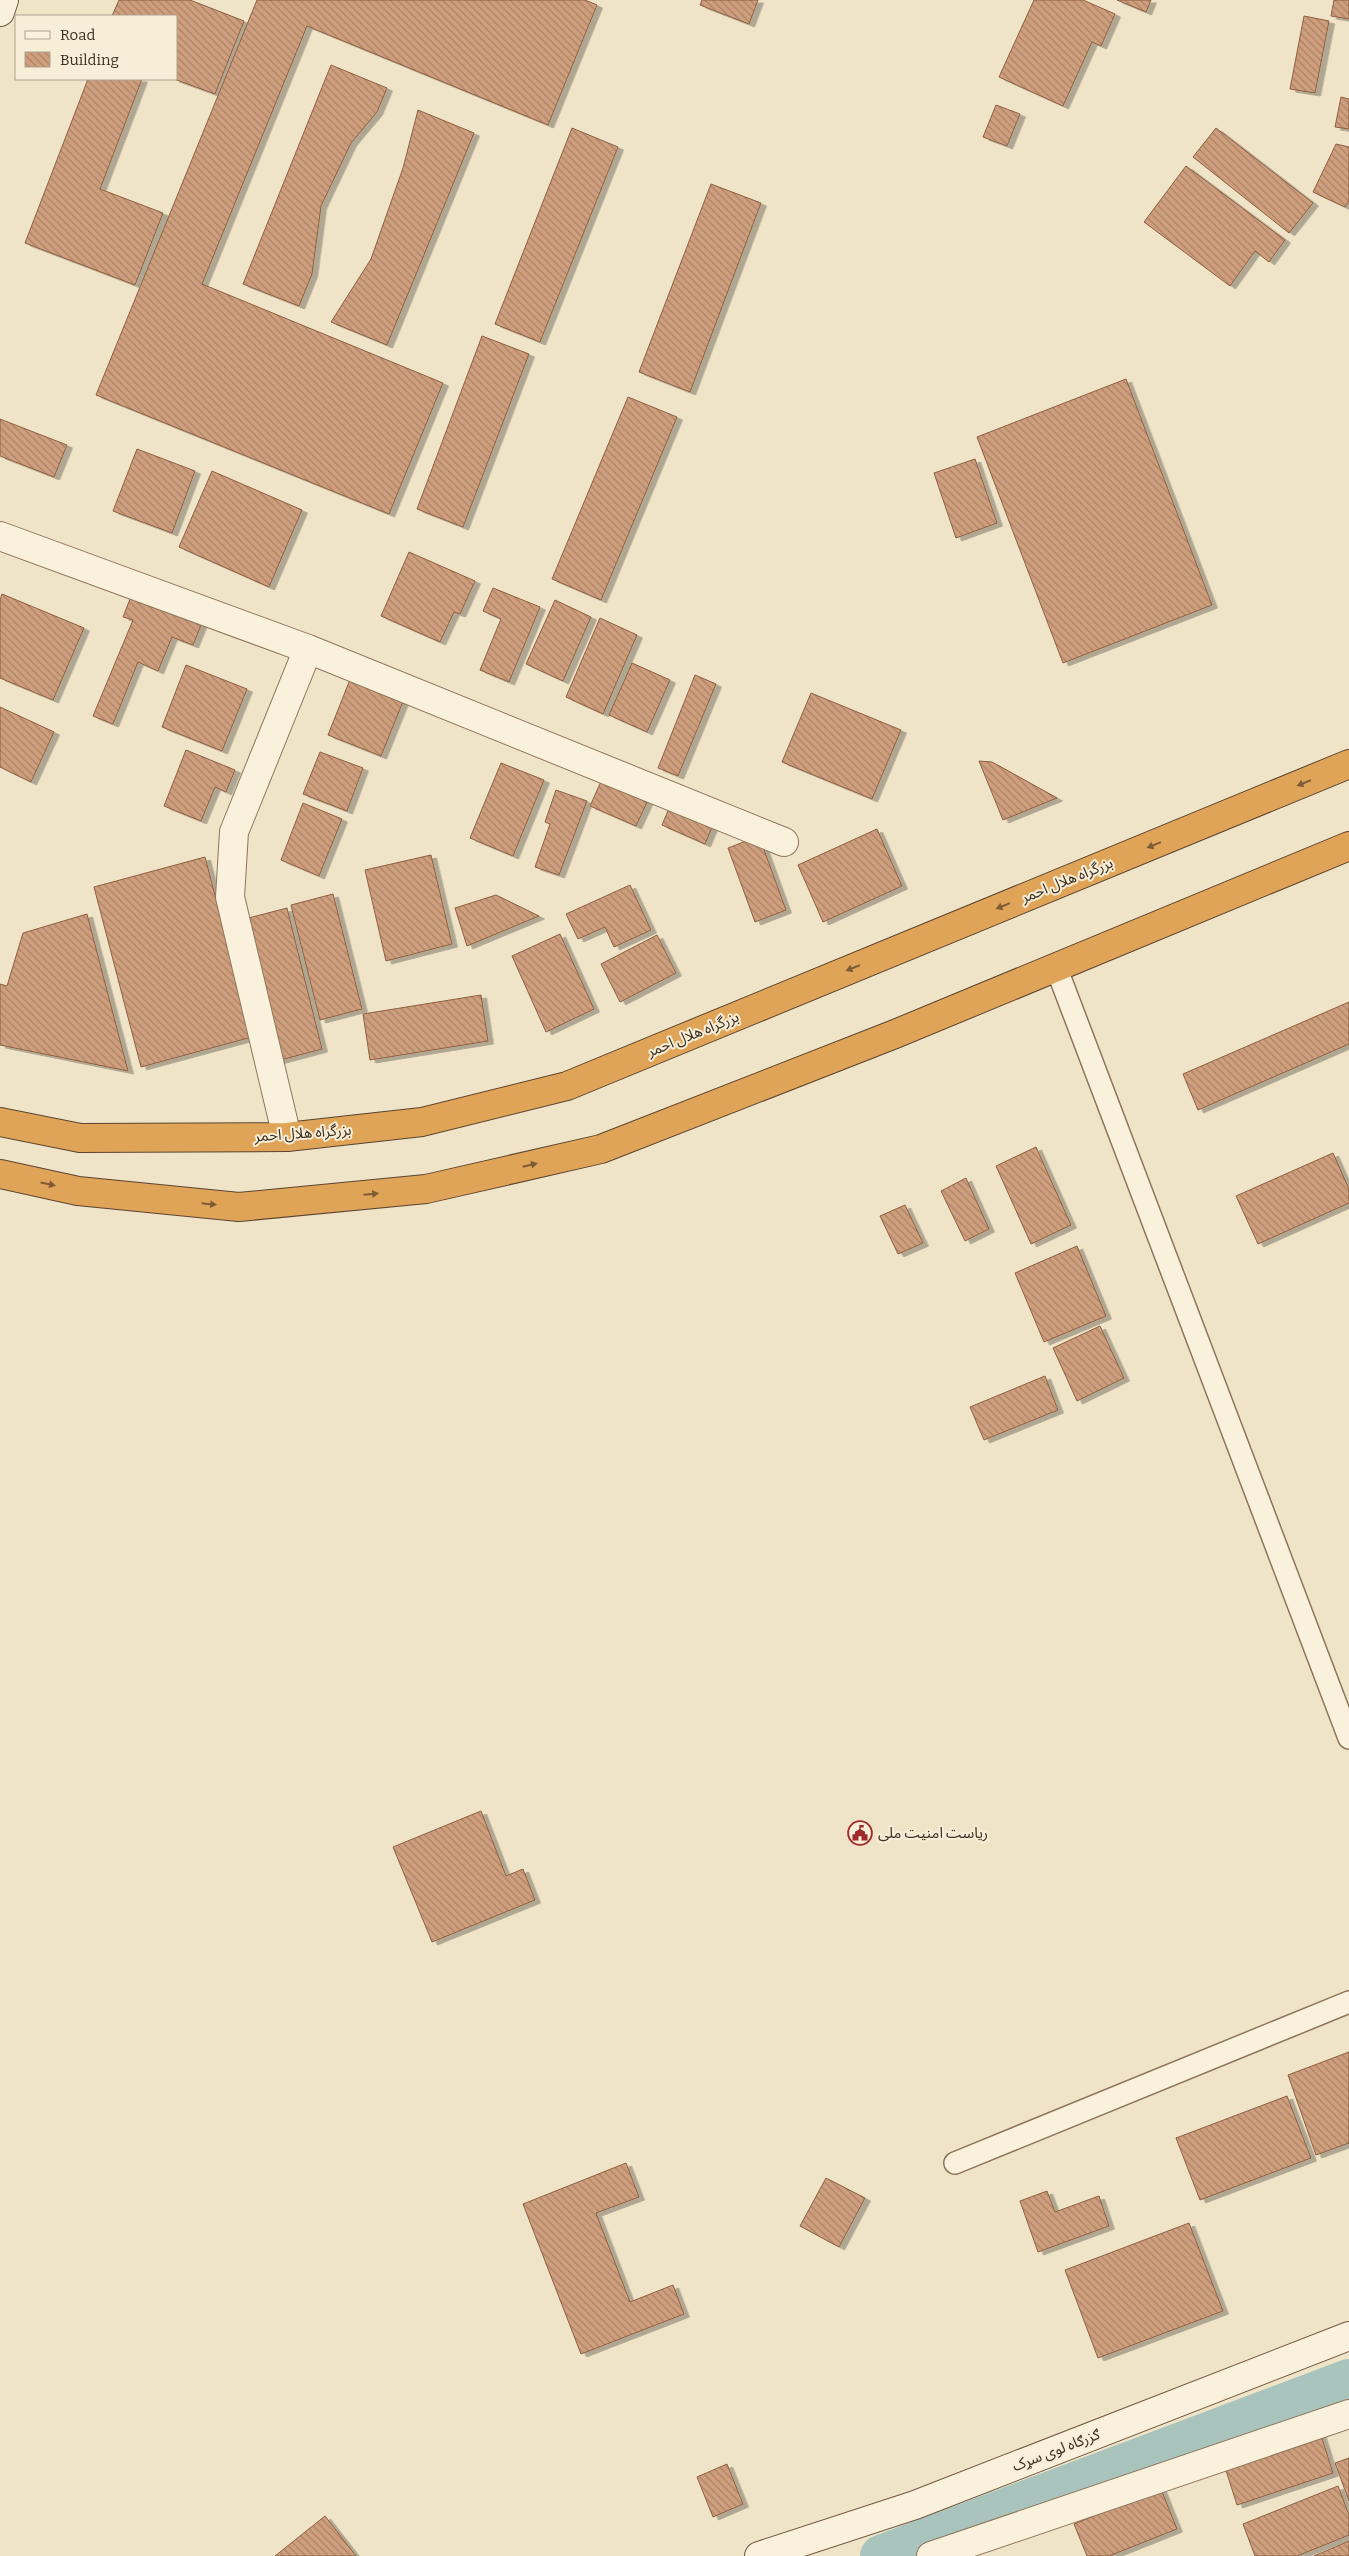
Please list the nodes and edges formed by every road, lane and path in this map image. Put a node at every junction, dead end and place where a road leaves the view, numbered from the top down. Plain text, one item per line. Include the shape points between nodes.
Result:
1 (4, 0) edge
2 (0, 12) edge
3 (0, 536) edge
4 (308, 649) junction
5 (1349, 764) edge
6 (784, 842) dead end
7 (1349, 846) edge
8 (1056, 968) junction
9 (0, 1122) edge
10 (287, 1137) junction
11 (0, 1174) edge
12 (1349, 1738) edge
13 (1349, 2002) edge
14 (955, 2163) dead end
15 (1349, 2336) edge
16 (1349, 2414) edge
17 (759, 2556) edge
18 (931, 2556) edge

1 - 2 street
3 - 4 street
4 - 6 street
4 - 10 street via 234,832 230,897
5 -> 10 highway, بزرگراه هلال احمر via 567,1086 422,1122
7 - 8 highway
11 -> 8 highway via 78,1191 239,1207 426,1189 602,1149
8 - 12 lane
9 - 10 highway, بزرگراه هلال احمر via 80,1138
13 - 14 lane
15 - 17 street, ګزرګاه لوی سړک via 915,2505
16 - 18 street

